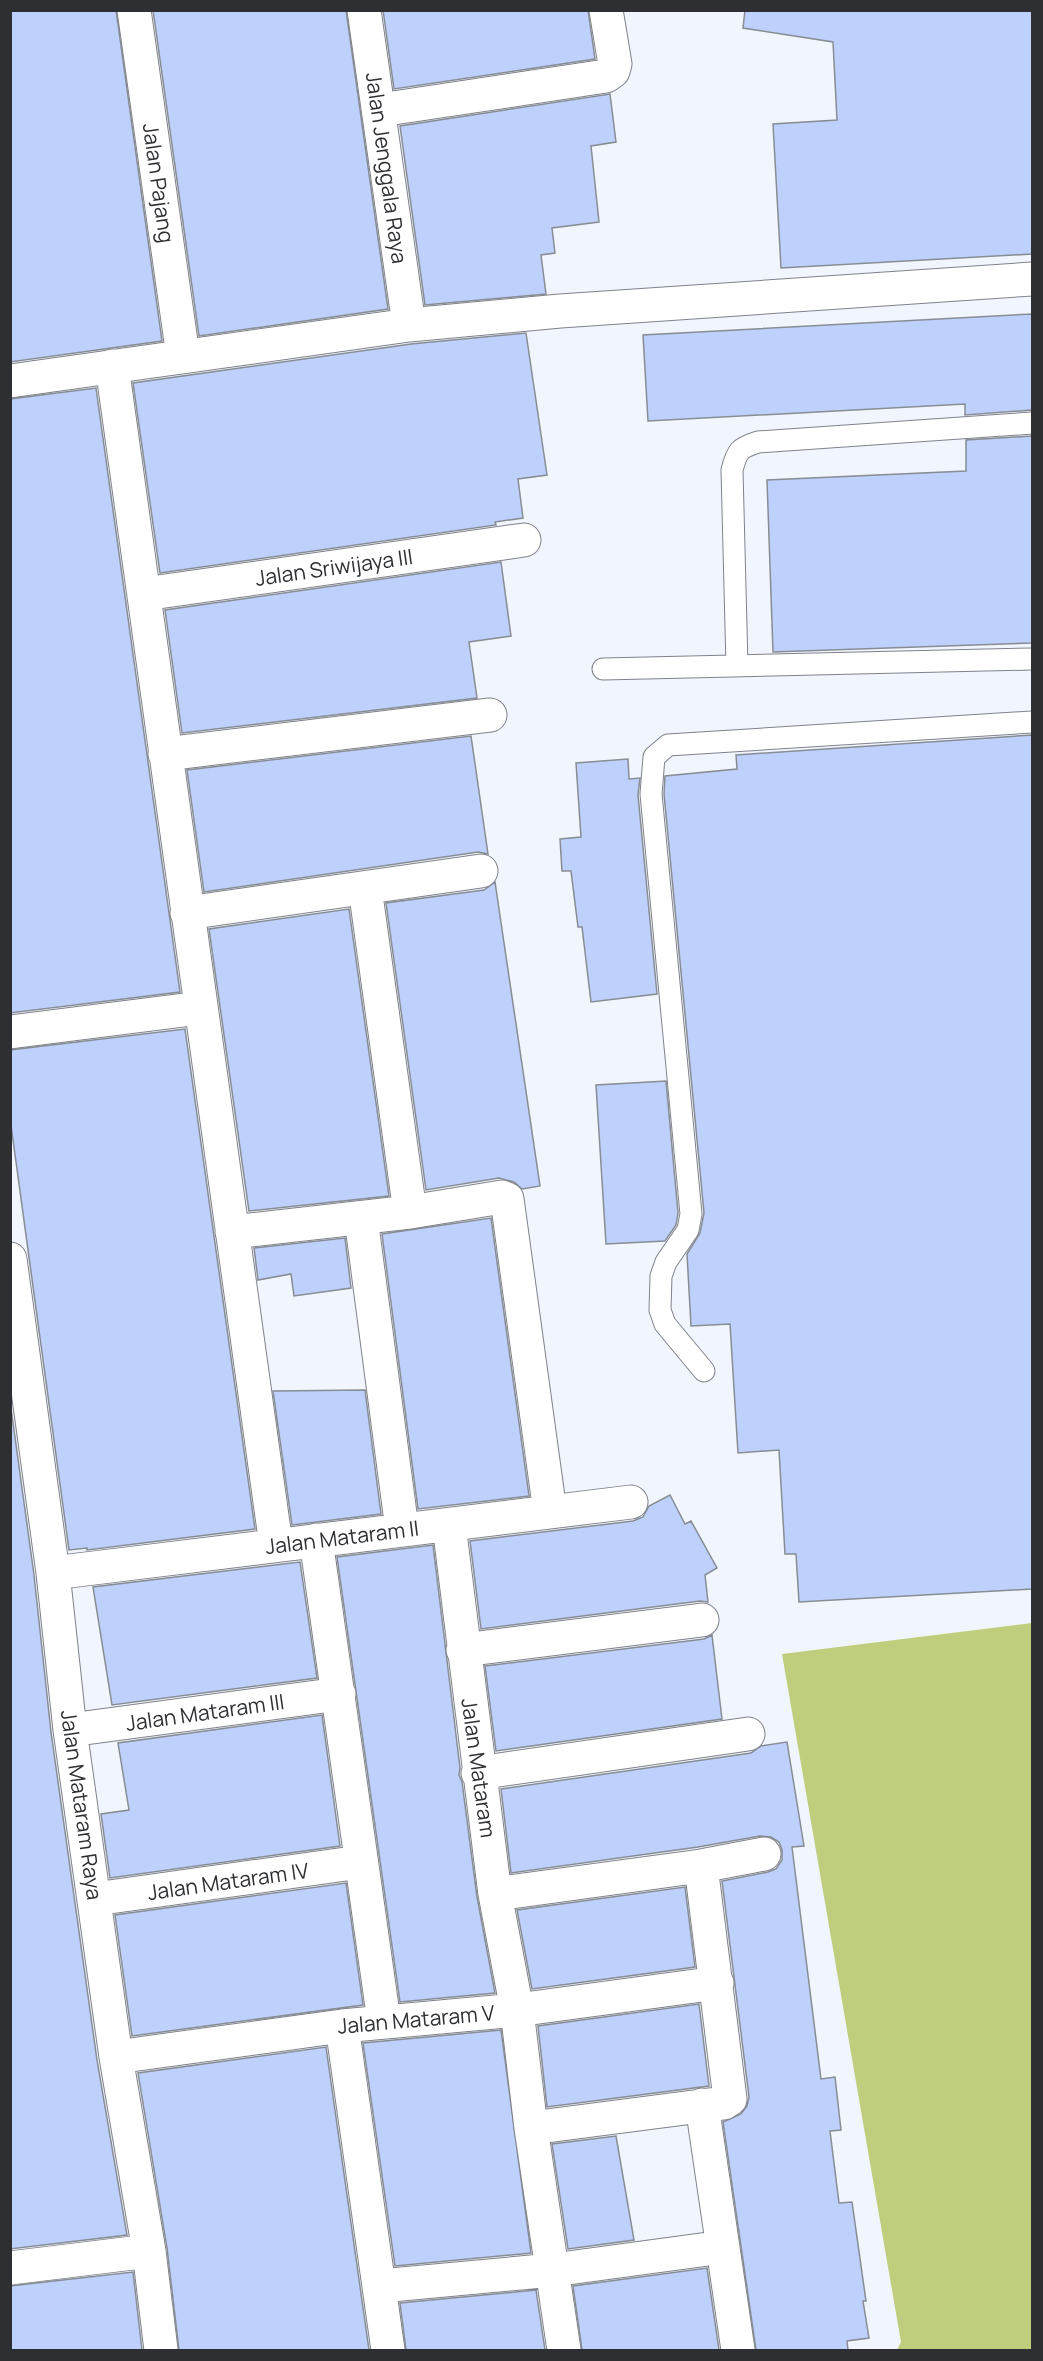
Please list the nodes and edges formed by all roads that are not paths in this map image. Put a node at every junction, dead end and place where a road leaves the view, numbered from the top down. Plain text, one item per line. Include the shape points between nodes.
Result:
1 (134, 10) edge
2 (364, 10) edge
3 (606, 10) edge
4 (380, 110) junction
5 (1032, 279) edge
6 (409, 325) junction
7 (183, 356) junction
8 (112, 366) junction
9 (10, 381) edge
10 (1032, 423) edge
11 (524, 540) dead end
12 (144, 594) junction
13 (1032, 659) edge
14 (737, 666) junction
15 (603, 669) dead end
16 (490, 714) dead end
17 (1032, 722) edge
18 (165, 754) junction
19 (481, 871) dead end
20 (365, 888) junction
21 (187, 913) junction
22 (200, 1008) junction
23 (10, 1032) edge
24 (410, 1212) junction
25 (361, 1218) junction
26 (232, 1232) junction
27 (10, 1259) edge
28 (13, 1294) edge
29 (704, 1371) dead end
30 (631, 1502) dead end
31 (550, 1512) junction
32 (449, 1525) junction
33 (402, 1529) junction
34 (316, 1540) junction
35 (276, 1545) junction
36 (53, 1573) junction
37 (702, 1620) dead end
38 (464, 1650) junction
39 (339, 1694) junction
40 (70, 1730) junction
41 (748, 1734) dead end
42 (478, 1773) junction
43 (764, 1854) dead end
44 (360, 1862) junction
45 (701, 1866) junction
46 (495, 1894) junction
47 (95, 1899) junction
48 (717, 1983) junction
49 (517, 2010) junction
50 (384, 2021) junction
51 (342, 2026) junction
52 (116, 2057) junction
53 (702, 2106) junction
54 (531, 2128) junction
55 (723, 2247) junction
56 (148, 2252) junction
57 (10, 2268) edge
58 (553, 2270) junction
59 (380, 2286) junction
60 (161, 2350) edge
61 (388, 2350) edge
62 (564, 2350) edge
63 (738, 2350) edge

1 - 7 street, Jalan Pajang
2 - 4 street, Jalan Jenggala Raya
3 - 4 street via 615,64 606,76
4 - 6 street, Jalan Jenggala Raya
5 - 6 street
6 - 7 street
7 - 8 street
8 - 9 street
8 - 12 street
10 - 14 lane via 758,442 736,453 732,470
11 - 12 street, Jalan Sriwijaya III
12 - 18 street
13 - 14 lane
14 - 15 lane
16 - 18 street
17 - 29 lane via 668,745 654,757 651,794 691,1214 688,1230 666,1262 660,1310 665,1324
18 - 21 street
19 - 20 street
20 - 21 street
20 - 24 street
21 - 22 street
22 - 23 street
22 - 26 street
24 - 25 street
24 - 31 street via 507,1199
25 - 26 street
25 - 33 street
26 - 35 street
27 - 28 street, Jalan Mataram Raya
28 - 36 street, Jalan Mataram Raya
30 - 31 street, Jalan Mataram II
31 - 32 street, Jalan Mataram II
32 - 33 street, Jalan Mataram II
32 - 38 street, Jalan Mataram
33 - 34 street, Jalan Mataram II
34 - 35 street, Jalan Mataram II
34 - 39 street
35 - 36 street, Jalan Mataram II
36 - 40 street, Jalan Mataram Raya
37 - 38 street
38 - 42 street, Jalan Mataram
39 - 40 street, Jalan Mataram III
39 - 44 street
40 - 47 street, Jalan Mataram Raya
41 - 42 street
42 - 46 street, Jalan Mataram
43 - 45 street
44 - 47 street, Jalan Mataram IV
44 - 50 street
45 - 46 street
45 - 48 street
46 - 49 street, Jalan Mataram
47 - 52 street, Jalan Mataram Raya
48 - 49 street, Jalan Mataram V
48 - 53 street via 730,2099
49 - 50 street, Jalan Mataram V
49 - 54 street, Jalan Mataram
50 - 51 street, Jalan Mataram V
51 - 52 street, Jalan Mataram V
51 - 59 street
52 - 56 street, Jalan Mataram Raya
53 - 54 street
53 - 55 street
54 - 58 street, Jalan Mataram
55 - 58 street
55 - 63 street
56 - 57 street
56 - 60 street, Jalan Mataram Raya
58 - 59 street
58 - 62 street, Jalan Mataram
59 - 61 street

